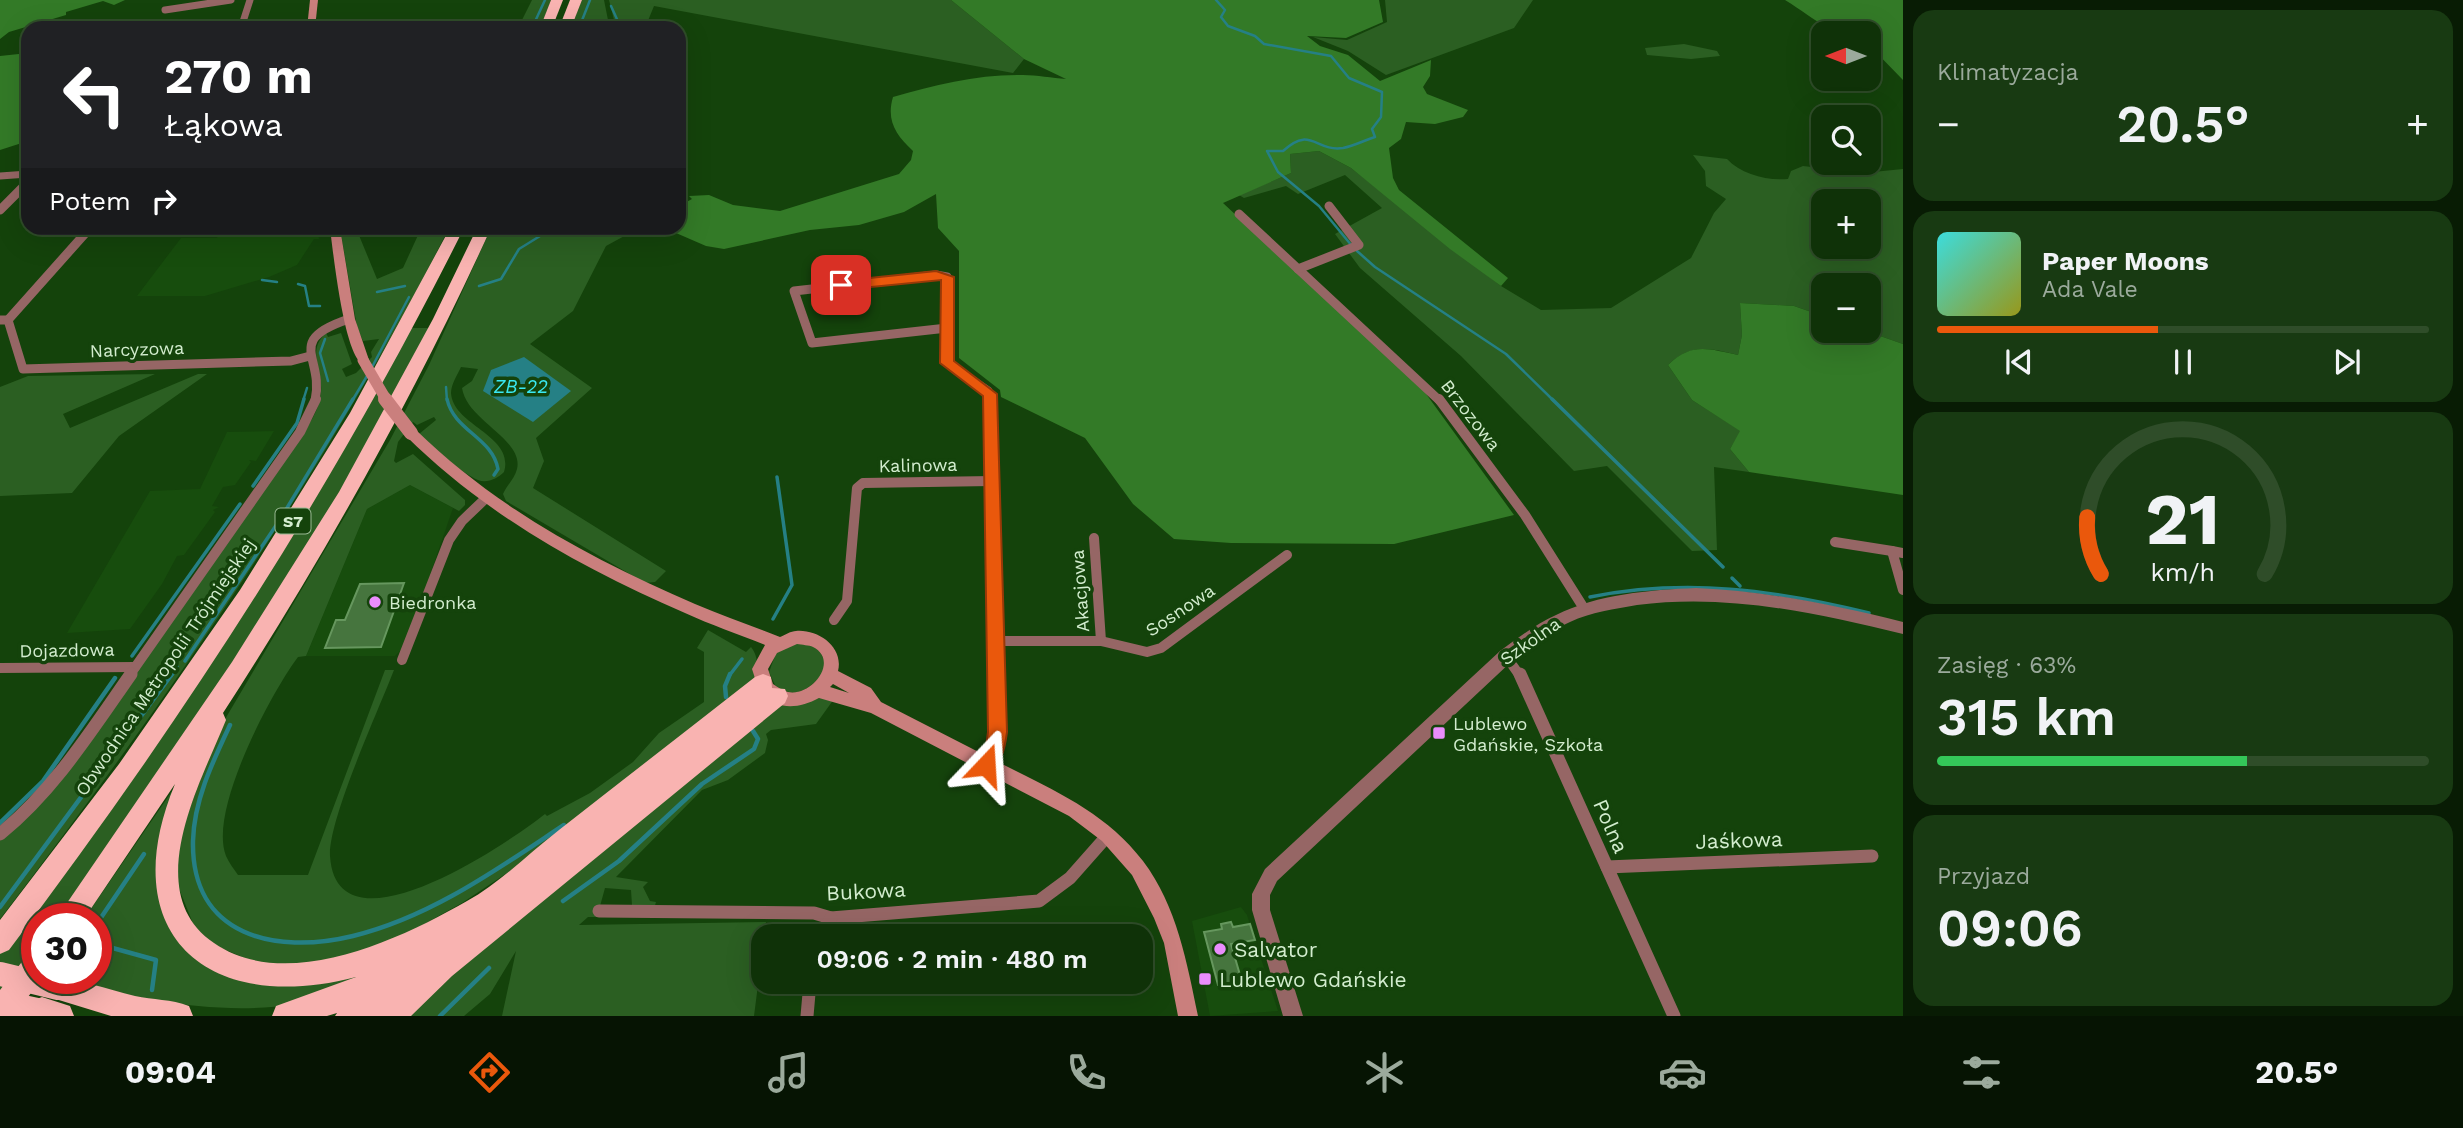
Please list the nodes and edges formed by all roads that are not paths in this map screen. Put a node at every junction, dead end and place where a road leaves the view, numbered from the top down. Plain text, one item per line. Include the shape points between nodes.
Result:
1 (232, 0) edge
2 (250, 0) edge
3 (314, 0) edge
4 (557, 0) edge
5 (576, 0) edge
6 (165, 10) dead end
7 (243, 21) edge
8 (312, 21) edge
9 (549, 21) edge
10 (568, 21) edge
11 (21, 174) edge
12 (0, 176) edge
13 (21, 189) edge
14 (1329, 206) dead end
15 (0, 210) edge
16 (1239, 214) dead end
17 (83, 235) edge
18 (336, 235) edge
19 (453, 235) edge
20 (481, 235) edge
21 (1298, 269) junction
22 (4, 320) edge
23 (349, 320) junction
24 (947, 328) junction
25 (310, 356) junction
26 (992, 481) junction
27 (486, 498) junction
28 (1094, 538) dead end
29 (1835, 542) dead end
30 (1898, 552) edge
31 (1287, 555) dead end
32 (1903, 590) edge
33 (1584, 610) junction
34 (834, 620) dead end
35 (1903, 628) edge
36 (995, 641) junction
37 (1101, 641) junction
38 (771, 649) junction
39 (1506, 656) junction
40 (402, 660) dead end
41 (135, 667) junction
42 (0, 668) edge
43 (831, 675) junction
44 (232, 681) junction
45 (770, 690) junction
46 (818, 691) junction
47 (875, 707) junction
48 (986, 765) junction
49 (0, 834) edge
50 (1108, 835) junction
51 (1872, 856) dead end
52 (1607, 867) junction
53 (80, 903) edge
54 (477, 910) junction
55 (599, 911) dead end
56 (831, 918) junction
57 (828, 924) edge
58 (0, 942) edge
59 (443, 967) junction
60 (0, 974) edge
61 (21, 984) edge
62 (809, 994) edge
63 (0, 1002) edge
64 (0, 1012) edge
65 (51, 1014) edge
66 (179, 1016) edge
67 (286, 1016) edge
68 (349, 1016) edge
69 (391, 1016) edge
70 (807, 1016) edge
71 (1188, 1016) edge
72 (1293, 1016) edge
73 (1674, 1016) edge

1 - 6 street
2 - 7 street
3 - 8 main road
4 - 9 highway
5 - 10 highway
11 - 12 street
13 - 15 street
14 - 21 street via 1359,245
16 - 21 street, Brzozowa
17 - 22 street
18 - 23 main road
19 - 58 highway, Obwodnica Metropolii Trójmiejskiej / S7 via 382,372 264,567 158,725
20 - 44 highway, S7 via 358,475
21 - 33 street, Brzozowa via 1438,398 1525,515
22 - 25 street, Narcyzowa via 23,369 280,362
23 - 25 street via 322,330 313,339
23 - 27 main road, bridge via 383,397 411,433
24 - 24 street via 947,277 794,291 811,343
24 - 26 street via 947,363 991,397
25 - 41 street via 317,386 312,411
26 - 34 street, Kalinowa via 863,483 857,488 847,601
26 - 36 street
27 - 38 main road via 651,592 740,630
27 - 40 street via 449,540
28 - 37 street, Akacjowa
29 - 30 street
30 - 32 street
31 - 37 street, Sosnowa via 1161,648 1139,652
33 - 35 street, Szkolna via 1658,595 1711,593 1785,601
33 - 39 street, Szkolna via 1543,629
36 - 37 street, Sosnowa
36 - 48 street via 998,732
38 - 43 main road via 796,637 815,640 828,651
38 - 45 main road via 760,669
39 - 52 street, Polna via 1517,668
39 - 72 street, Szkolna via 1271,875 1261,894 1261,910
41 - 42 street, Dojazdowa
41 - 49 street via 61,774
43 - 46 main road
43 - 47 main road via 865,693
44 - 53 highway, S7
44 - 54 highway via 180,799 166,865 173,916 195,948 242,973 328,973
45 - 46 main road via 793,700
45 - 54 highway
45 - 59 highway
46 - 47 main road
47 - 48 main road
48 - 50 main road via 1076,810
50 - 56 street, Bukowa via 1070,878 1039,901
50 - 71 main road via 1138,869 1162,913
51 - 52 street, Jaśkowa
52 - 73 street, Polna
54 - 67 highway via 415,959 347,996
55 - 56 street, Bukowa
56 - 57 street
59 - 68 highway
59 - 69 highway
60 - 66 highway, bridge via 138,1010
61 - 64 highway
62 - 70 street
63 - 65 highway, bridge

